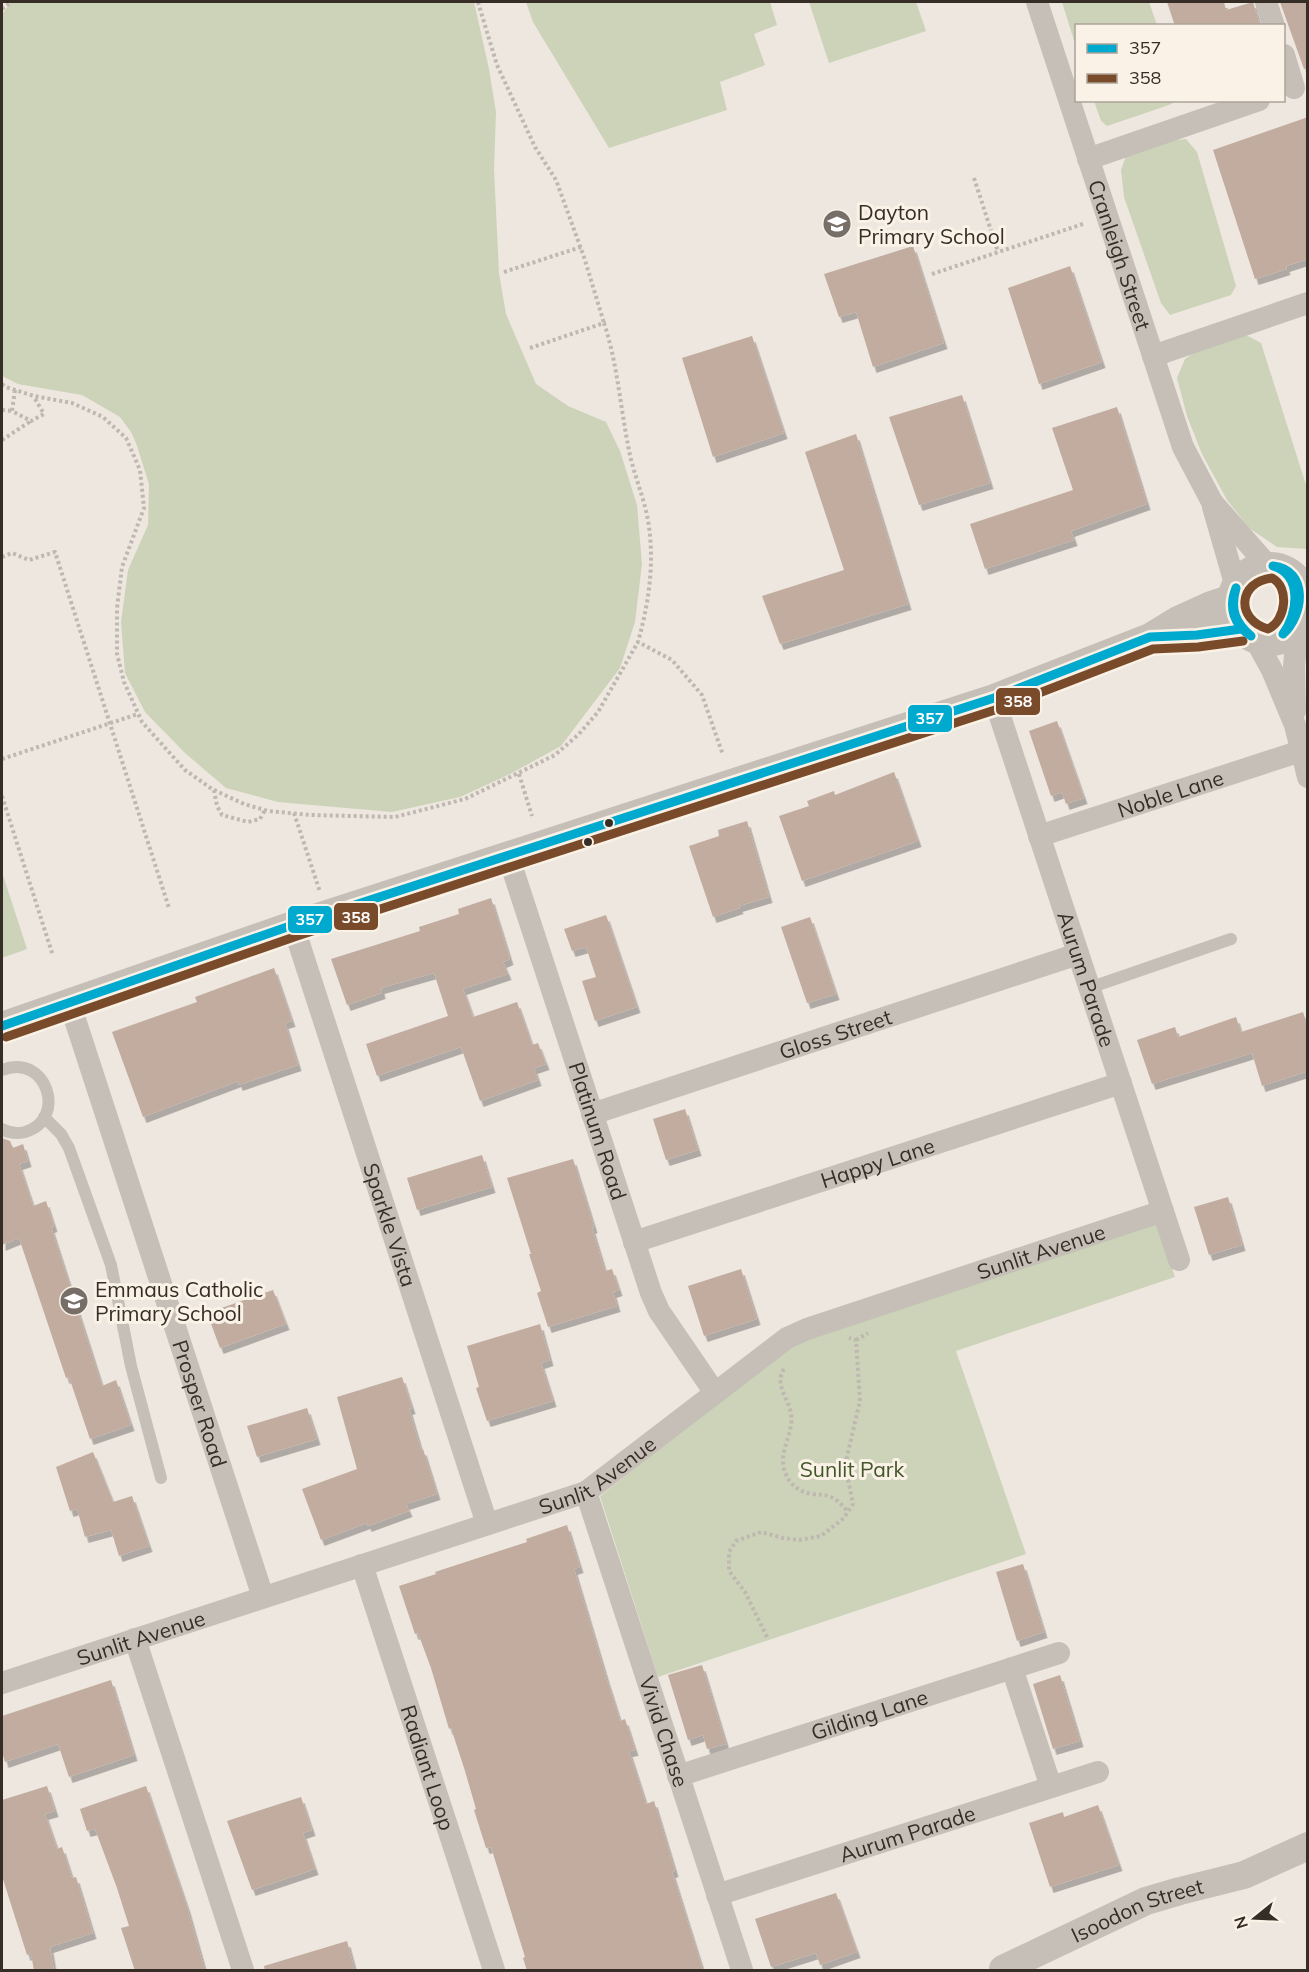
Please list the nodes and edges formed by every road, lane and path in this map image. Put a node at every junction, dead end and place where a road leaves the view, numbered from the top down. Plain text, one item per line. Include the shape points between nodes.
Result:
1 (11, 2) edge
2 (478, 2) edge
3 (1037, 2) edge
4 (1266, 2) edge
5 (2, 9) edge
6 (1273, 24) edge
7 (1285, 58) edge
8 (1295, 88) edge
9 (1253, 102) edge
10 (1088, 159) junction
11 (974, 178) dead end
12 (1083, 224) dead end
13 (581, 247) junction
14 (998, 252) junction
15 (504, 272) dead end
16 (932, 274) dead end
17 (1308, 303) edge
18 (604, 323) junction
19 (530, 348) dead end
20 (1153, 356) junction
21 (2, 384) edge
22 (15, 390) junction
23 (34, 396) junction
24 (2, 410) edge
25 (12, 411) junction
26 (31, 421) junction
27 (2, 440) edge
28 (1212, 502) junction
29 (2, 557) edge
30 (1286, 567) edge
31 (1234, 592) junction
32 (1303, 618) edge
33 (1248, 634) junction
34 (1150, 637) junction
35 (638, 642) junction
36 (994, 698) junction
37 (138, 714) junction
38 (110, 724) junction
39 (1295, 725) junction
40 (1301, 751) junction
41 (723, 754) dead end
42 (2, 759) edge
43 (518, 774) junction
44 (1308, 777) edge
45 (214, 790) junction
46 (2, 796) edge
47 (265, 810) junction
48 (294, 813) junction
49 (532, 816) dead end
50 (1039, 836) junction
51 (508, 855) junction
52 (169, 908) dead end
53 (327, 914) junction
54 (292, 925) junction
55 (1231, 939) dead end
56 (1078, 954) junction
57 (53, 956) dead end
58 (1089, 988) junction
59 (70, 1004) junction
60 (2, 1026) edge
61 (2, 1070) edge
62 (1121, 1083) junction
63 (592, 1114) junction
64 (44, 1117) junction
65 (3, 1131) edge
66 (1163, 1211) junction
67 (634, 1242) junction
68 (1179, 1260) dead end
69 (847, 1337) dead end
70 (786, 1365) dead end
71 (715, 1393) junction
72 (160, 1478) dead end
73 (586, 1492) junction
74 (848, 1512) junction
75 (487, 1524) junction
76 (362, 1565) junction
77 (263, 1597) junction
78 (767, 1637) dead end
79 (135, 1639) junction
80 (1059, 1653) dead end
81 (1012, 1668) junction
82 (2, 1683) edge
83 (1098, 1772) dead end
84 (678, 1776) junction
85 (1051, 1787) junction
86 (1308, 1846) edge
87 (1308, 1868) edge
88 (717, 1895) junction
89 (1001, 1970) edge
90 (243, 1971) edge
91 (494, 1971) edge
92 (742, 1971) edge

1 - 5 path
2 - 13 path via 497,65 535,147 556,180
3 - 10 street, Cranleigh Street
4 - 6 street
7 - 8 street
9 - 10 street
10 - 20 street, Cranleigh Street
11 - 14 path
12 - 14 path
13 - 15 path
13 - 18 path
14 - 16 path
17 - 20 street
18 - 19 path
18 - 35 path via 652,558
20 - 28 street, Cranleigh Street via 1183,447
21 - 22 path
22 - 23 path
22 - 25 path
23 - 26 path via 44,414
23 - 37 path via 72,403 103,417 126,438 140,470 144,508 122,567 117,608 117,654
24 - 25 path
25 - 26 path
26 - 27 path
28 - 30 street, Cranleigh Street
28 - 31 street, Cranleigh Street
29 - 38 path via 12,553 29,560 55,552
30 - 31 street via 1252,570
30 - 32 street via 1303,587 1307,599
31 - 33 street via 1233,615
31 - 34 street
32 - 33 street via 1277,641 1262,641
32 - 39 street via 1294,667
33 - 34 street
33 - 39 street via 1272,670
34 - 36 street
35 - 41 path via 672,660 702,695
35 - 43 path via 598,712 579,734 555,754
36 - 50 street, Aurum Parade
36 - 51 street
37 - 38 path
37 - 45 path via 185,770
38 - 42 path
38 - 52 path
39 - 40 street
40 - 44 street
40 - 50 street, Noble Lane
43 - 48 path via 465,799 395,817
43 - 49 path
45 - 47 path
45 - 47 path via 222,815 248,822 260,819
46 - 57 path
47 - 48 path
48 - 53 path
50 - 56 street, Aurum Parade
51 - 53 street
51 - 63 street, Platinum Road
53 - 54 street
54 - 59 street
54 - 75 street, Sparkle Vista
55 - 58 lane
56 - 58 street, Aurum Parade
56 - 63 street, Gloss Street
58 - 62 street, Aurum Parade
59 - 60 street
59 - 77 street, Prosper Road
61 - 64 lane via 20,1067 39,1076 49,1096
62 - 66 street, Aurum Parade
62 - 67 street, Happy Lane
63 - 67 street, Platinum Road
64 - 65 lane via 27,1131
64 - 72 lane via 69,1148 111,1264 131,1366
66 - 68 street, Aurum Parade
66 - 71 street, Sunlit Avenue via 807,1329 786,1338
67 - 71 street, Platinum Road via 659,1311
69 - 74 path via 856,1340 860,1401 845,1465 853,1503
70 - 74 path via 780,1374 791,1413 783,1450 785,1473 799,1490 834,1498
71 - 73 street, Sunlit Avenue
73 - 75 street, Sunlit Avenue
73 - 84 street, Vivid Chase
74 - 78 path via 820,1536 799,1540 761,1532 736,1541 729,1552 729,1571
75 - 76 street, Sunlit Avenue
76 - 77 street, Sunlit Avenue
76 - 91 street, Radiant Loop
77 - 79 street, Sunlit Avenue
79 - 82 street, Sunlit Avenue
79 - 90 street
80 - 81 street, Gilding Lane
81 - 84 street, Gilding Lane
81 - 85 street
83 - 85 street, Aurum Parade
84 - 88 street, Vivid Chase
85 - 88 street, Aurum Parade
86 - 89 street, Isoodon Street via 1244,1875 1146,1901
87 - 89 street, Isoodon Street
88 - 92 street, Vivid Chase

